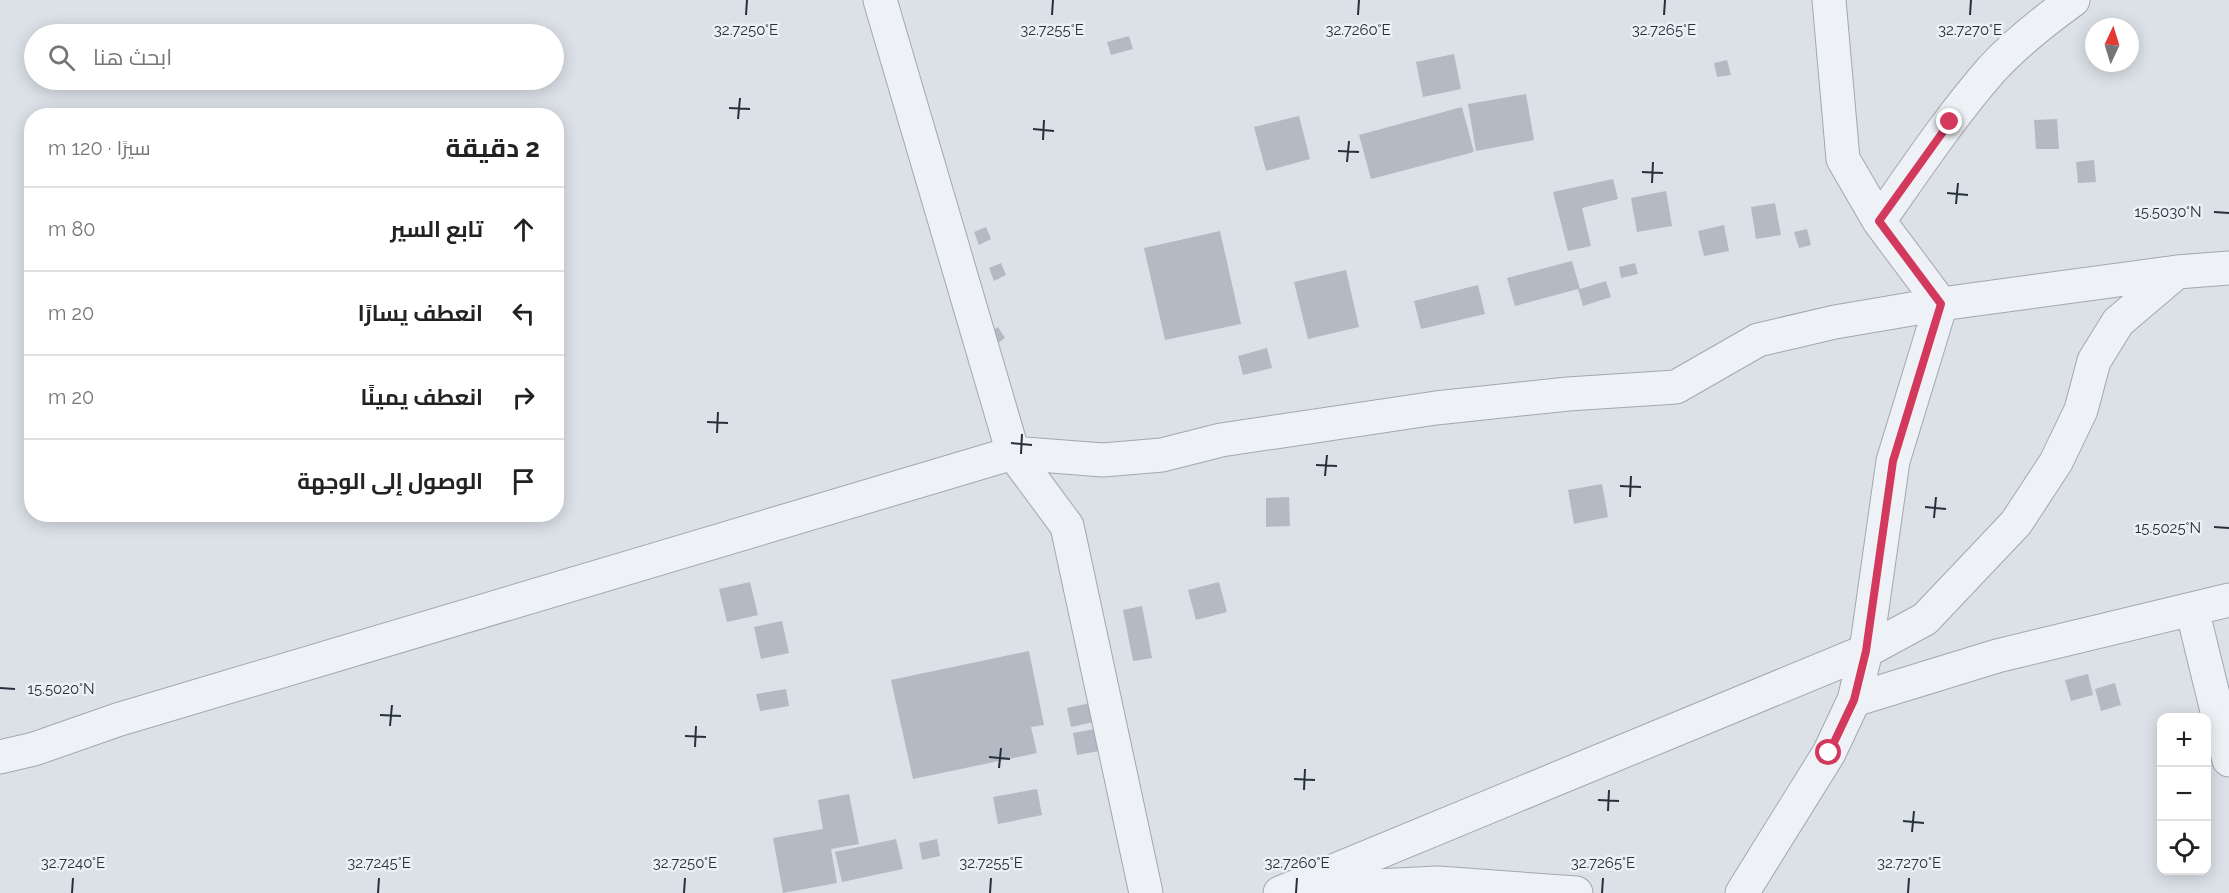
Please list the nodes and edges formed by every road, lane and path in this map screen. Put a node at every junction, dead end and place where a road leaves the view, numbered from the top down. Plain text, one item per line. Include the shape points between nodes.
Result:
1 (880, 0) edge
2 (1829, 0) edge
3 (2073, 0) edge
4 (1879, 221) junction
5 (2229, 268) edge
6 (2177, 272) junction
7 (1941, 304) junction
8 (1012, 453) junction
9 (2229, 600) edge
10 (2192, 609) junction
11 (1866, 651) junction
12 (1854, 700) junction
13 (0, 757) edge
14 (2229, 760) edge
15 (1284, 891) edge
16 (1146, 893) edge
17 (1576, 893) edge
18 (1742, 893) edge

1 - 8 street
2 - 4 street via 1843,159
3 - 4 street via 2034,28 1993,69
4 - 7 street
5 - 6 street
6 - 7 street
6 - 11 street via 2118,322 2094,361 2081,410 2056,462 2016,523 1925,620
7 - 8 street via 1758,340 1676,387 1436,408 1221,440 1162,455 1103,460
7 - 11 street via 1893,461
8 - 13 street
8 - 16 street via 1067,526
9 - 10 street
10 - 12 street via 1997,656
10 - 14 street
11 - 12 street
11 - 15 street
12 - 18 street via 1829,753
15 - 17 street via 1438,883

